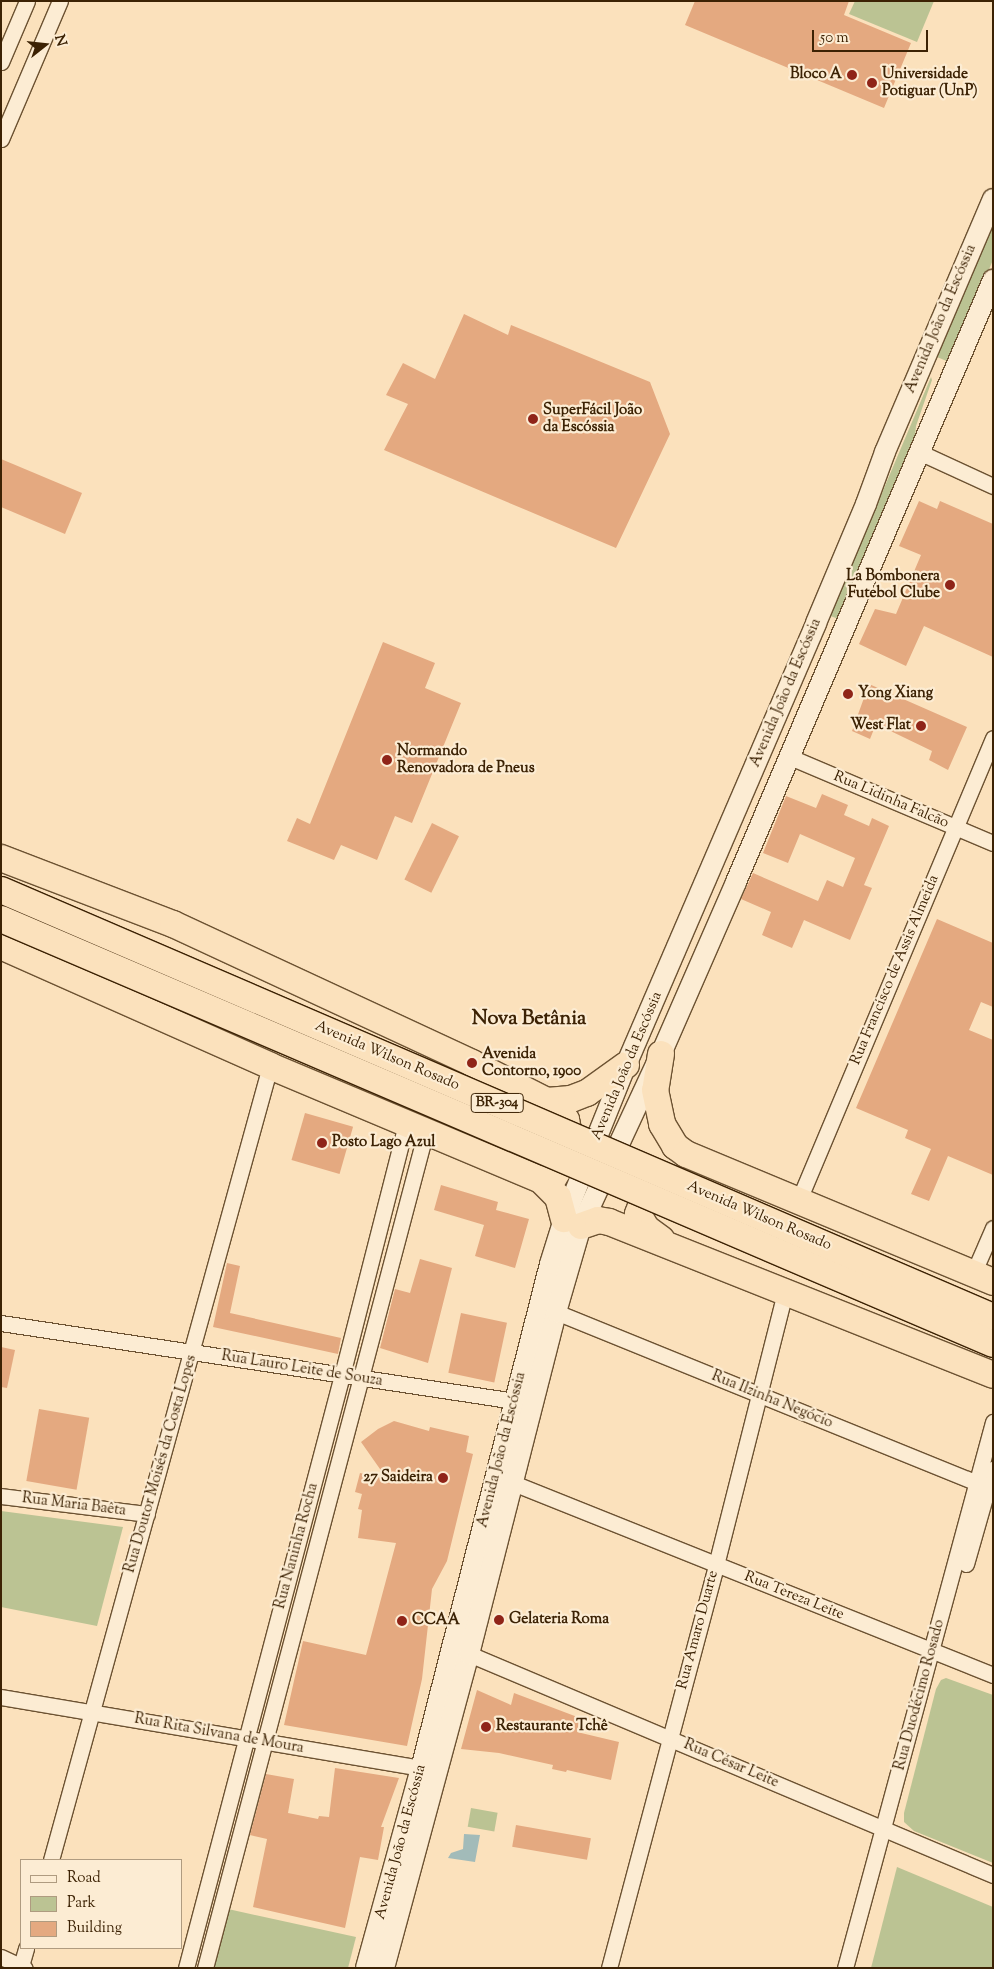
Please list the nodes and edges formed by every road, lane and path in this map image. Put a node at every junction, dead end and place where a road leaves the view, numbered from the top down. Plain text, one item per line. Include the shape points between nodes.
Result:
1 (26, 1) edge
2 (60, 1) edge
3 (1, 62) edge
4 (1, 139) edge
5 (993, 199) edge
6 (993, 280) edge
7 (924, 360) junction
8 (928, 430) junction
9 (919, 452) junction
10 (993, 486) edge
11 (816, 623) junction
12 (809, 712) junction
13 (993, 738) edge
14 (790, 757) junction
15 (749, 779) junction
16 (954, 826) junction
17 (993, 843) edge
18 (1, 858) edge
19 (736, 882) junction
20 (1, 890) edge
21 (1, 919) edge
22 (1, 946) edge
23 (661, 1054) junction
24 (626, 1065) junction
25 (270, 1066) junction
26 (547, 1101) junction
27 (416, 1127) junction
28 (714, 1166) junction
29 (540, 1180) junction
30 (798, 1202) junction
31 (573, 1222) junction
32 (993, 1228) edge
33 (675, 1249) junction
34 (983, 1278) edge
35 (786, 1293) junction
36 (556, 1312) junction
37 (993, 1317) edge
38 (1, 1323) edge
39 (993, 1344) edge
40 (192, 1352) junction
41 (342, 1375) junction
42 (993, 1375) edge
43 (359, 1378) junction
44 (760, 1395) junction
45 (515, 1401) junction
46 (993, 1422) edge
47 (993, 1469) edge
48 (512, 1483) junction
49 (983, 1485) junction
50 (1, 1496) edge
51 (147, 1514) junction
52 (716, 1564) junction
53 (936, 1652) junction
54 (470, 1654) junction
55 (993, 1675) edge
56 (1, 1697) edge
57 (92, 1712) junction
58 (668, 1738) junction
59 (246, 1739) junction
60 (264, 1742) junction
61 (429, 1770) junction
62 (888, 1830) junction
63 (51, 1859) edge
64 (993, 1875) edge
65 (26, 1949) edge
66 (1, 1957) edge
67 (23, 1967) edge
68 (186, 1968) edge
69 (205, 1968) edge
70 (366, 1968) edge
71 (384, 1968) edge
72 (609, 1968) edge
73 (845, 1968) edge
74 (855, 1968) edge

1 - 3 street
2 - 4 street
5 - 7 main road, Avenida João da Escóssia
6 - 8 main road, Avenida João da Escóssia
7 - 8 main road via 933,366 938,376 927,410
7 - 11 main road, Avenida João da Escóssia
8 - 9 main road, Avenida João da Escóssia
9 - 10 street
9 - 12 main road, Avenida João da Escóssia
11 - 12 main road via 826,626 830,637 816,677
11 - 15 main road, Avenida João da Escóssia
12 - 14 main road, Avenida João da Escóssia
13 - 16 street, Rua Francisco de Assis Almeida
14 - 16 street, Rua Lidinha Falcão
14 - 19 main road, Avenida João da Escóssia
15 - 19 main road via 744,815 720,874 723,881
15 - 24 main road, Avenida João da Escóssia
16 - 17 street, Rua Lidinha Falcão
16 - 30 street, Rua Francisco de Assis Almeida
18 - 26 highway via 173,924
19 - 23 main road, Avenida João da Escóssia
20 - 37 highway, Avenida Wilson Rosado / BR-304, bridge
21 - 39 highway, Avenida Wilson Rosado / BR-304, bridge
22 - 25 highway
23 - 28 highway via 655,1090 662,1124 675,1146
23 - 31 main road, Avenida João da Escóssia
24 - 26 highway via 587,1093 571,1100
24 - 31 main road, Avenida João da Escóssia
25 - 27 highway
25 - 40 street, Rua Doutor Moisés da Costa Lopes
26 - 29 highway via 566,1120 570,1139 566,1158 554,1177
27 - 29 highway
27 - 41 street, Rua Naninha Rocha
27 - 43 street, Rua Naninha Rocha
28 - 30 highway
28 - 33 highway via 668,1160 660,1164 651,1176 638,1214 640,1221
29 - 31 highway via 558,1197
30 - 34 highway
31 - 33 highway via 609,1222
31 - 36 main road, Avenida João da Escóssia
31 - 45 main road, Avenida João da Escóssia via 550,1264
32 - 34 street
33 - 35 highway
35 - 42 highway
35 - 44 street, Rua Amaro Duarte
36 - 44 street, Rua Ilzinha Negócio
36 - 48 main road, Avenida João da Escóssia
38 - 40 street, Rua Lauro Leite de Souza
40 - 41 street, Rua Lauro Leite de Souza
40 - 51 street, Rua Doutor Moisés da Costa Lopes
41 - 43 street, Rua Lauro Leite de Souza
41 - 59 street, Rua Naninha Rocha
43 - 45 street, Rua Lauro Leite de Souza
43 - 60 street, Rua Naninha Rocha
44 - 49 street, Rua Ilzinha Negócio
44 - 52 street, Rua Amaro Duarte
45 - 61 main road, Avenida João da Escóssia
46 - 49 street, Rua Duodécimo Rosado
47 - 49 street, Rua Duodécimo Rosado
48 - 52 street, Rua Tereza Leite
48 - 54 main road, Avenida João da Escóssia
49 - 53 street, Rua Duodécimo Rosado
50 - 51 street, Rua Maria Baêta
51 - 57 street, Rua Doutor Moisés da Costa Lopes
52 - 53 street, Rua Tereza Leite
52 - 58 street, Rua Amaro Duarte
53 - 55 street, Rua Tereza Leite
53 - 62 street, Rua Duodécimo Rosado
54 - 58 street, Rua César Leite
54 - 61 main road, Avenida João da Escóssia
56 - 57 street, Rua Rita Silvana de Moura
57 - 59 street, Rua Rita Silvana de Moura
57 - 63 street, Rua Doutor Moisés da Costa Lopes
58 - 62 street, Rua César Leite
58 - 72 street, Rua Amaro Duarte
59 - 60 street, Rua Rita Silvana de Moura
59 - 68 street, Rua Naninha Rocha
60 - 61 street, Rua Rita Silvana de Moura
60 - 69 street, Rua Naninha Rocha
61 - 70 main road, Avenida João da Escóssia
61 - 71 main road, Avenida João da Escóssia
62 - 64 street, Rua César Leite
62 - 73 street, Rua Duodécimo Rosado
62 - 74 street, Rua Duodécimo Rosado
65 - 67 street
66 - 67 street

